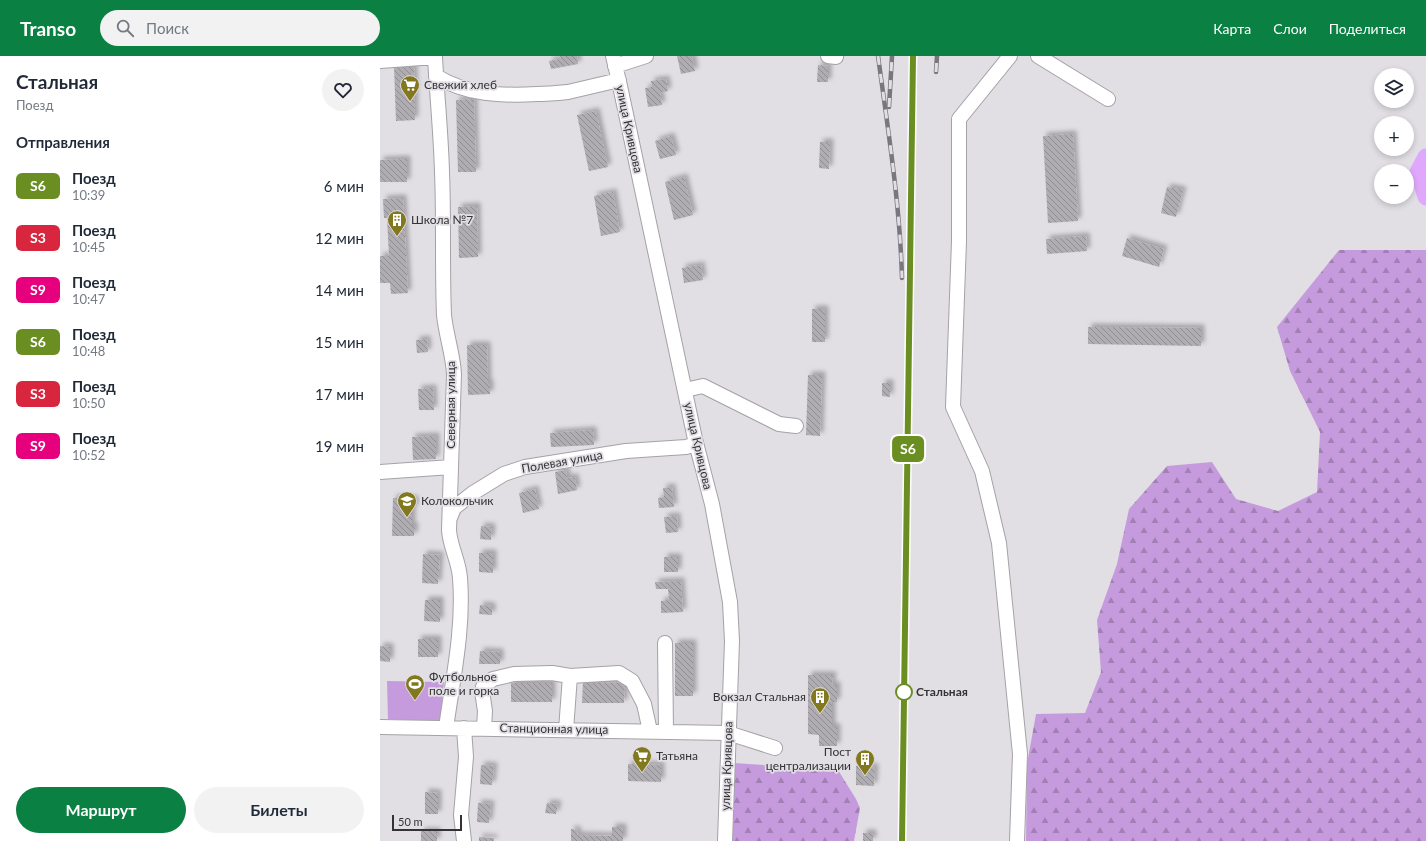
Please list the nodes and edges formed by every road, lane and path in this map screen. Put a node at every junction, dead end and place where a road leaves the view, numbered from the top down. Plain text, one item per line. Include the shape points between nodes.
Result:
1 (646, 56) edge
2 (1010, 56) edge
3 (1038, 56) edge
4 (380, 61) edge
5 (614, 61) edge
6 (436, 76) junction
7 (619, 80) junction
8 (1108, 99) dead end
9 (685, 390) junction
10 (796, 426) dead end
11 (696, 444) junction
12 (451, 467) junction
13 (380, 472) edge
14 (449, 522) junction
15 (665, 643) dead end
16 (570, 676) junction
17 (380, 727) edge
18 (446, 728) junction
19 (464, 728) junction
20 (484, 728) junction
21 (566, 730) junction
22 (650, 731) junction
23 (666, 732) junction
24 (728, 733) junction
25 (775, 748) dead end
26 (464, 841) edge
27 (725, 841) edge
28 (1017, 841) edge

1 - 5 street
2 - 28 street via 959,119 959,241 953,407 982,470 999,543 1020,754
3 - 8 street
4 - 6 street, Северная улица via 435,57
5 - 7 street, улица Кривцова
6 - 7 street via 465,89 498,95 567,92
6 - 12 street, Северная улица via 442,172 444,315 454,374
7 - 9 street, улица Кривцова
9 - 10 street via 703,386 779,424
9 - 11 street, улица Кривцова
11 - 14 street, Полевая улица via 677,448 626,451 525,467 504,474 467,498 454,508
11 - 24 street, улица Кривцова via 712,504 730,602 732,641
12 - 13 street
12 - 14 street, Северная улица
14 - 18 street, Северная улица via 449,537 458,563 462,597
15 - 23 street
16 - 20 street via 552,673 514,674 493,679 482,691
16 - 21 street
16 - 22 street via 618,673 632,681 644,704
17 - 18 street, Станционная улица
18 - 19 street, Станционная улица
19 - 20 street, Станционная улица
19 - 26 street via 466,757 461,815
20 - 21 street, Станционная улица
21 - 22 street, Станционная улица
22 - 23 street, Станционная улица
23 - 24 street, Станционная улица
24 - 25 street, Станционная улица
24 - 27 street, улица Кривцова

